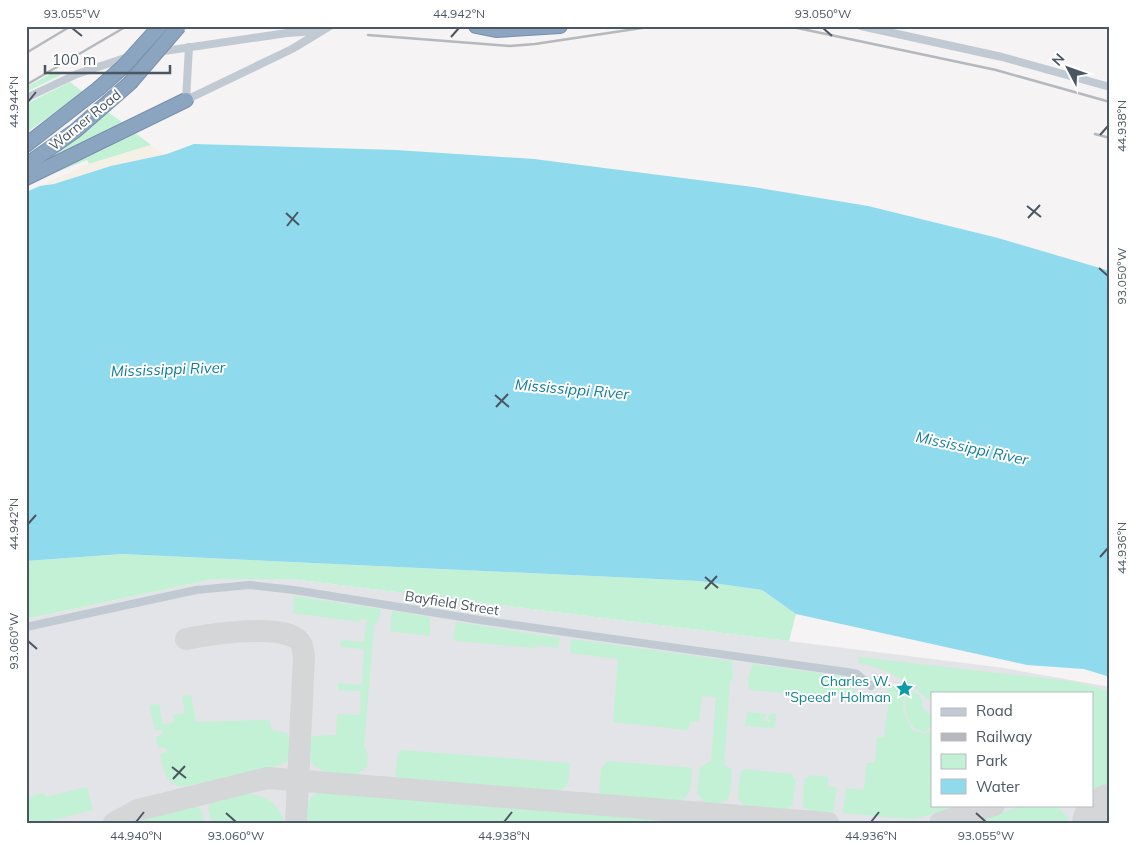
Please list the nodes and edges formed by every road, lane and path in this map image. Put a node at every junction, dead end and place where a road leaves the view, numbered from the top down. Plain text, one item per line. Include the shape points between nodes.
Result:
1 (160, 26) edge
2 (179, 26) edge
3 (330, 26) edge
4 (476, 26) edge
5 (560, 26) edge
6 (861, 26) edge
7 (318, 31) junction
8 (189, 47) junction
9 (1110, 87) edge
10 (26, 98) edge
11 (186, 100) junction
12 (26, 145) edge
13 (26, 165) edge
14 (26, 178) edge
15 (26, 627) edge
16 (871, 686) dead end

1 - 12 highway, Warner Road, bridge via 139,52 98,89
2 - 13 highway, Warner Road, bridge via 130,83 90,119
3 - 7 street
4 - 5 highway via 502,30
6 - 9 street via 1002,57
7 - 8 street
7 - 11 street via 292,48
8 - 10 street via 106,63
8 - 11 street
11 - 14 highway
15 - 16 street, Bayfield Street via 196,590 269,586 480,620 847,672 857,674

